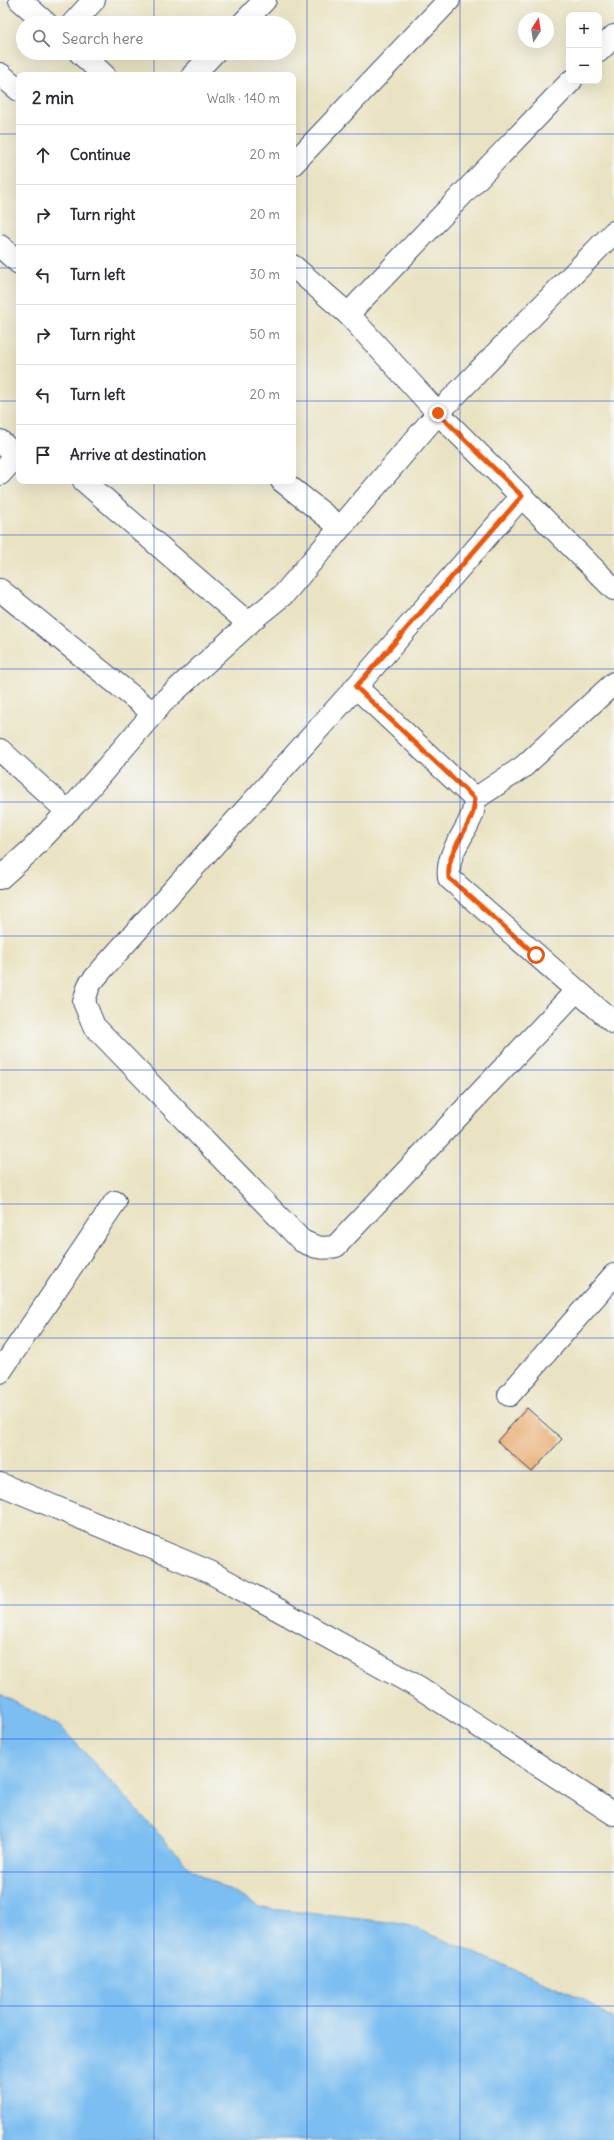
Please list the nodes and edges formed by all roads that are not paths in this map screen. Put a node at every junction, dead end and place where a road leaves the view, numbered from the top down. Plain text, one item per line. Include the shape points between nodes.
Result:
1 (20, 0) edge
2 (94, 0) edge
3 (265, 0) edge
4 (449, 0) edge
5 (38, 16) edge
6 (79, 16) edge
7 (250, 16) edge
8 (614, 36) edge
9 (602, 48) edge
10 (88, 60) edge
11 (207, 60) edge
12 (101, 72) edge
13 (196, 72) edge
14 (0, 74) edge
15 (568, 84) edge
16 (16, 87) edge
17 (296, 161) edge
18 (614, 232) edge
19 (0, 246) edge
20 (16, 260) edge
21 (296, 269) edge
22 (348, 314) junction
23 (438, 413) junction
24 (0, 441) edge
25 (16, 453) edge
26 (16, 457) edge
27 (0, 474) edge
28 (87, 484) edge
29 (286, 484) edge
30 (522, 496) junction
31 (340, 527) junction
32 (614, 589) edge
33 (0, 590) edge
34 (248, 623) junction
35 (614, 683) edge
36 (356, 687) junction
37 (153, 713) junction
38 (0, 750) edge
39 (475, 799) junction
40 (67, 812) junction
41 (0, 878) edge
42 (576, 991) junction
43 (614, 1023) edge
44 (115, 1202) dead end
45 (614, 1275) edge
46 (0, 1372) edge
47 (509, 1395) dead end
48 (0, 1484) edge
49 (614, 1814) edge

1 - 5 street
2 - 6 street
3 - 7 street
4 - 17 street
8 - 9 street
10 - 12 street
11 - 13 street
14 - 16 street
15 - 22 street
18 - 23 street
19 - 20 street
21 - 22 street
22 - 23 street
23 - 30 street
23 - 31 street
24 - 25 street
26 - 27 street
28 - 34 street
29 - 31 street
30 - 32 street
30 - 36 street
31 - 34 street via 284,594
33 - 37 street
34 - 37 street
35 - 39 street via 523,767
36 - 39 street
36 - 42 street via 89,985 84,1002 94,1026 302,1241 316,1248 326,1249 336,1246
37 - 40 street
38 - 40 street
39 - 42 street via 472,814 452,852 448,868 449,878
40 - 41 street
42 - 43 street
44 - 46 street
45 - 47 street
48 - 49 street via 210,1572 420,1688

